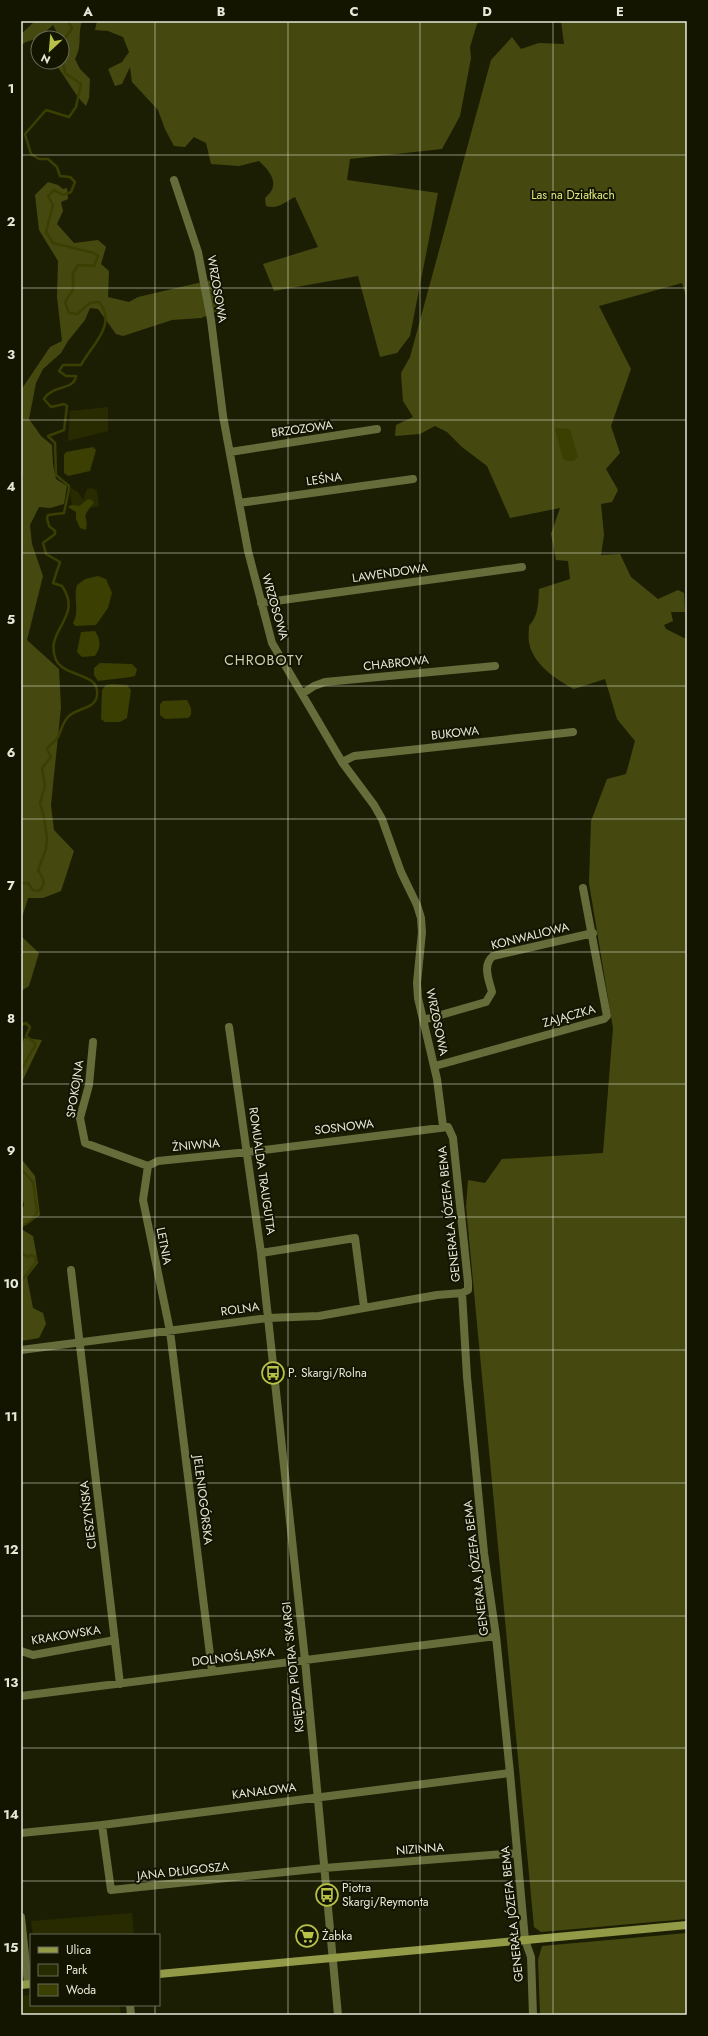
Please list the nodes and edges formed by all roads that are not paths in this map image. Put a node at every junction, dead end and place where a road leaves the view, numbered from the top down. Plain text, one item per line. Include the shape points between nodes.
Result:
1 (174, 180) dead end
2 (377, 429) dead end
3 (230, 452) junction
4 (413, 479) dead end
5 (239, 503) junction
6 (522, 567) dead end
7 (261, 602) junction
8 (495, 666) dead end
9 (302, 694) junction
10 (573, 732) dead end
11 (342, 762) junction
12 (583, 888) dead end
13 (593, 933) junction
14 (423, 1020) junction
15 (229, 1027) dead end
16 (93, 1042) dead end
17 (435, 1066) junction
18 (444, 1126) junction
19 (248, 1152) junction
20 (148, 1166) junction
21 (261, 1253) junction
22 (71, 1270) dead end
23 (462, 1293) junction
24 (364, 1307) junction
25 (268, 1318) junction
26 (170, 1331) junction
27 (79, 1343) junction
28 (21, 1350) edge
29 (496, 1636) junction
30 (115, 1640) junction
31 (21, 1651) edge
32 (305, 1660) junction
33 (212, 1671) junction
34 (120, 1684) junction
35 (21, 1696) edge
36 (510, 1773) junction
37 (318, 1797) junction
38 (102, 1825) junction
39 (21, 1833) edge
40 (517, 1854) junction
41 (324, 1868) junction
42 (21, 1917) edge
43 (687, 1925) edge
44 (525, 1940) junction
45 (333, 1958) junction
46 (160, 1974) edge
47 (27, 1984) edge
48 (338, 2015) edge
49 (533, 2015) edge

1 - 3 street, WRZOSOWA via 198,252 211,320
2 - 3 street, BRZOZOWA
3 - 5 street, WRZOSOWA
4 - 5 street, LEŚNA
5 - 7 street, WRZOSOWA
6 - 7 street, LAWENDOWA
7 - 9 street, WRZOSOWA via 274,648
8 - 9 street, CHABROWA via 325,682
9 - 11 street, WRZOSOWA
10 - 11 street, BUKOWA via 354,756
11 - 14 street, WRZOSOWA via 382,819 400,872 417,905 422,932 417,983
12 - 13 street, ZAJĄCZKA
13 - 14 street, KONWALIOWA via 493,956 486,966 492,992 486,1002
13 - 17 street, ZAJĄCZKA via 607,1016 604,1019
14 - 17 street, WRZOSOWA
15 - 19 street, ROMUALDA TRAUGUTTA
16 - 20 street, SPOKOJNA via 89,1085 80,1118 85,1143
17 - 18 street, WRZOSOWA
18 - 19 street, SOSNOWA
18 - 23 street, GENERAŁA JÓZEFA BEMA via 450,1129 453,1138 469,1286 468,1290
19 - 20 street, ŻNIWNA via 158,1161
19 - 21 street, ROMUALDA TRAUGUTTA
20 - 26 street, LETNIA via 143,1200
21 - 24 street via 355,1238
21 - 25 street, ROMUALDA TRAUGUTTA
22 - 27 street, CIESZYŃSKA
23 - 24 street, ROLNA
23 - 29 street, GENERAŁA JÓZEFA BEMA via 467,1377 484,1553
24 - 25 street, ROLNA via 319,1316
25 - 26 street, ROLNA
25 - 32 street, KSIĘDZA PIOTRA SKARGI
26 - 27 street, ROLNA
26 - 33 street, JELENIOGÓRSKA
27 - 28 street, ROLNA
27 - 30 street, CIESZYŃSKA
29 - 32 street, DOLNOŚLĄSKA
29 - 36 street, GENERAŁA JÓZEFA BEMA
30 - 31 street, KRAKOWSKA via 32,1655
30 - 34 street, CIESZYŃSKA
32 - 33 street, DOLNOŚLĄSKA
32 - 37 street, KSIĘDZA PIOTRA SKARGI
33 - 34 street, DOLNOŚLĄSKA
34 - 35 street, DOLNOŚLĄSKA
36 - 37 street, KANAŁOWA
36 - 40 street, GENERAŁA JÓZEFA BEMA
37 - 38 street, KANAŁOWA
37 - 41 street, KSIĘDZA PIOTRA SKARGI
38 - 39 street, KANAŁOWA
38 - 41 street, JANA DŁUGOSZA via 111,1890
40 - 41 street, NIZINNA
40 - 44 street, GENERAŁA JÓZEFA BEMA
41 - 45 street, KSIĘDZA PIOTRA SKARGI
42 - 47 street
43 - 44 main road
44 - 45 main road
44 - 49 street, GENERAŁA JÓZEFA BEMA via 531,1957
45 - 46 main road
45 - 48 street, KSIĘDZA PIOTRA SKARGI

